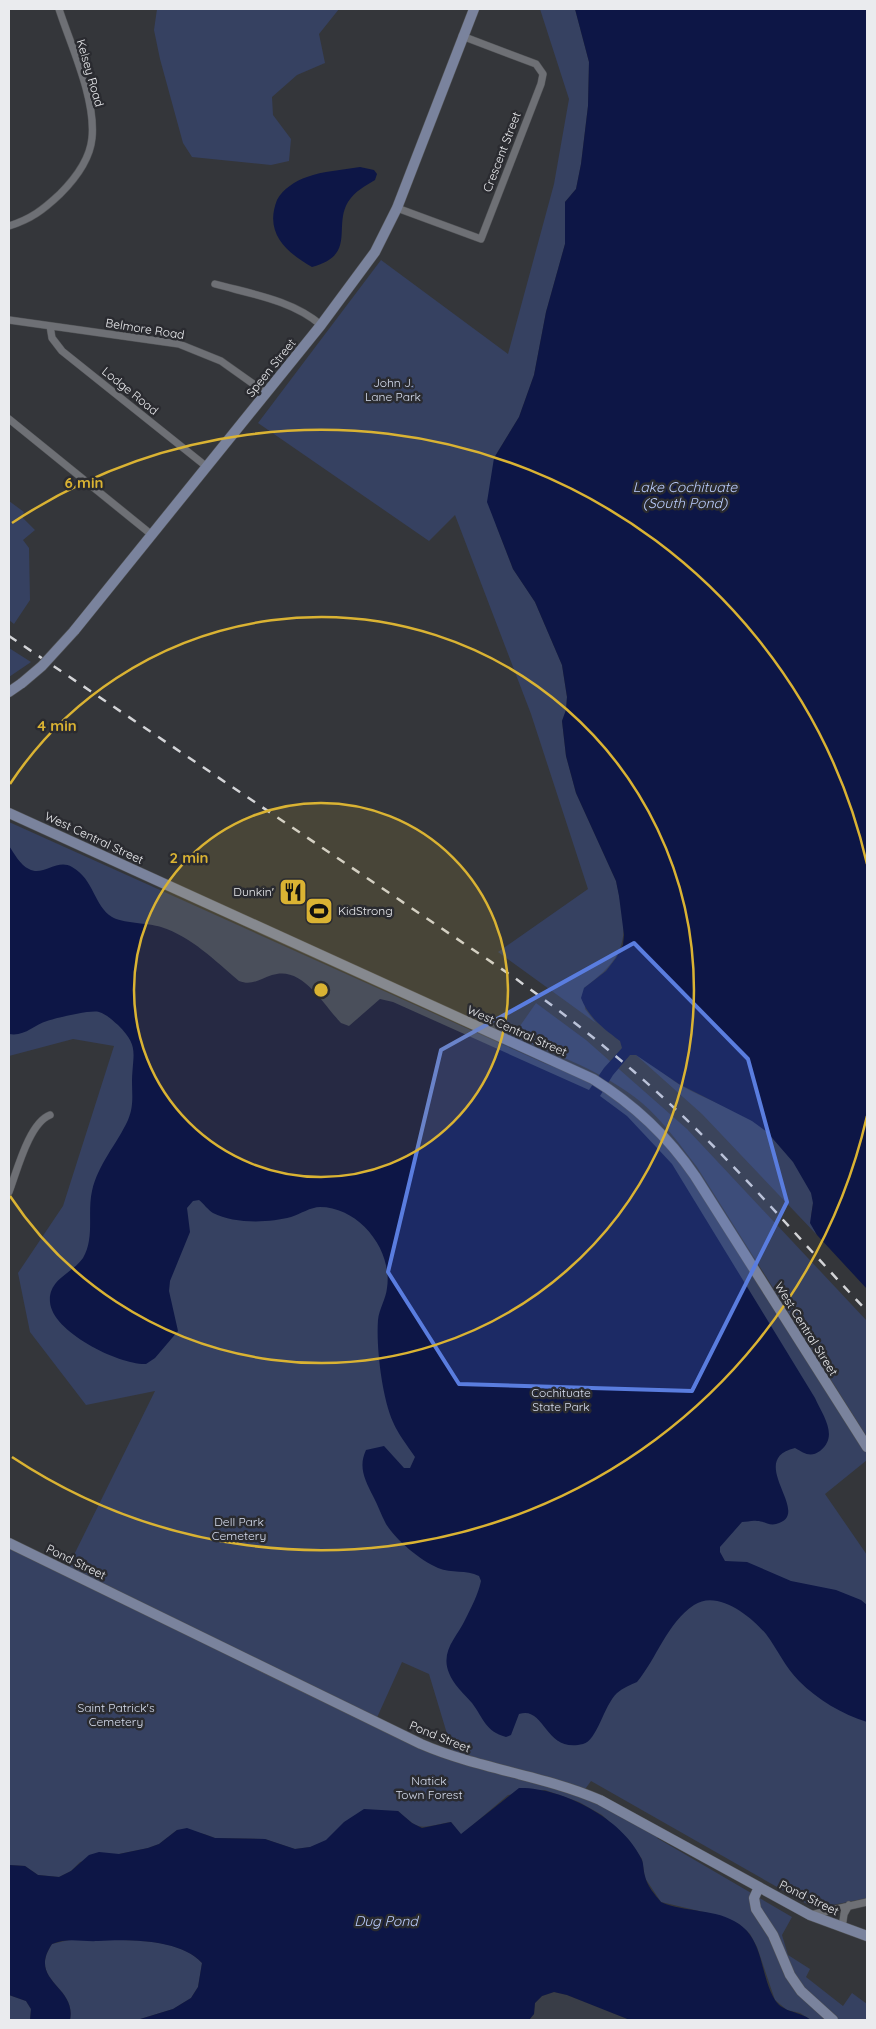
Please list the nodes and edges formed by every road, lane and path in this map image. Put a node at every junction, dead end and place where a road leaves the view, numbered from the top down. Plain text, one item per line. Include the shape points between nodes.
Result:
1 (59, 9) edge
2 (474, 9) edge
3 (462, 36) junction
4 (397, 208) junction
5 (9, 226) edge
6 (215, 284) dead end
7 (9, 320) edge
8 (321, 325) junction
9 (50, 326) junction
10 (266, 393) junction
11 (9, 419) edge
12 (207, 466) junction
13 (152, 534) junction
14 (9, 692) edge
15 (9, 813) edge
16 (50, 1115) dead end
17 (9, 1192) edge
18 (867, 1447) edge
19 (9, 1543) edge
20 (759, 1887) junction
21 (867, 1902) edge
22 (850, 1905) junction
23 (810, 1915) junction
24 (842, 1928) junction
25 (867, 1936) edge
26 (833, 2020) edge

1 - 5 street, Kelsey Road via 87,96 92,139 81,169 67,187 30,219
2 - 3 street, Speen Street
3 - 4 street, Speen Street
3 - 4 street, Crescent Street via 536,64 543,74 541,84 480,239
4 - 8 street, Speen Street via 372,257
6 - 8 street via 287,305
7 - 9 street, Belmore Road
8 - 10 street, Speen Street
9 - 10 street, Belmore Road via 179,344 221,361
9 - 12 street, Lodge Road via 52,338 62,351
10 - 12 street, Speen Street
11 - 13 street
12 - 13 street, Speen Street
13 - 14 street, Speen Street, bridge via 74,631 42,666
15 - 18 street, West Central Street via 593,1079 628,1102 681,1156
16 - 17 street via 42,1118 34,1131
19 - 20 street, Pond Street via 421,1744 475,1764 567,1786 600,1800
20 - 23 street, Pond Street
20 - 26 street via 754,1898 756,1910 773,1934 790,1975
21 - 22 street
22 - 23 street
22 - 24 street via 844,1914
23 - 24 street, Pond Street
24 - 25 street, Pond Street

